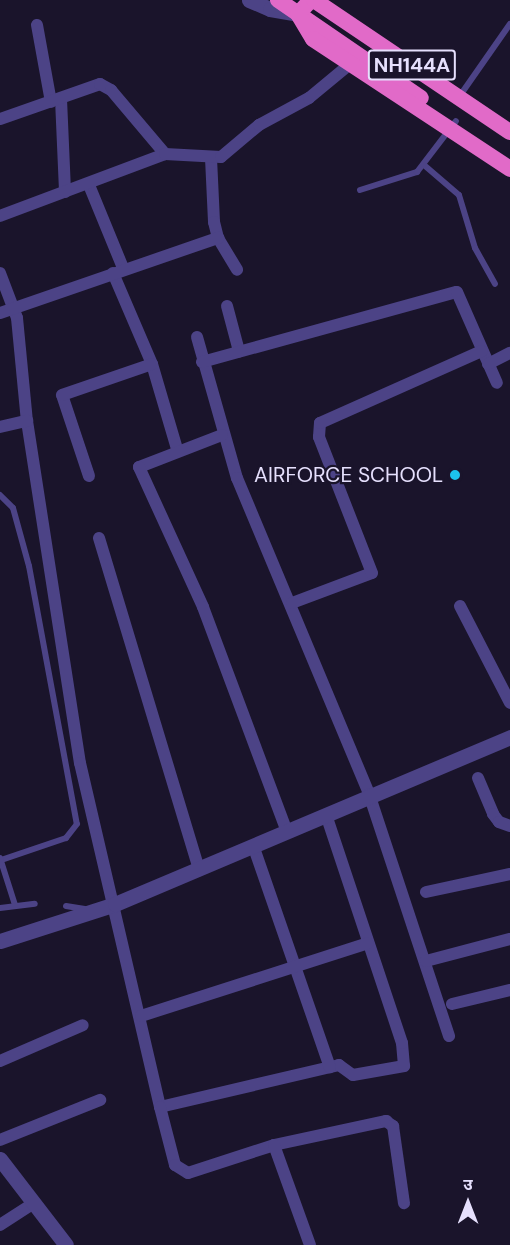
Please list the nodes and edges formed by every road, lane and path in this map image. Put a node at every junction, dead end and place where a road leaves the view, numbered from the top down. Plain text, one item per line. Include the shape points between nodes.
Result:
1 (249, 0) edge
2 (278, 0) edge
3 (321, 2) edge
4 (298, 14) junction
5 (510, 24) edge
6 (37, 25) dead end
7 (355, 61) junction
8 (462, 93) junction
9 (56, 100) junction
10 (0, 119) edge
11 (510, 119) edge
12 (453, 125) junction
13 (510, 132) edge
14 (165, 154) junction
15 (510, 155) edge
16 (211, 158) junction
17 (424, 165) junction
18 (510, 169) edge
19 (88, 184) junction
20 (360, 190) dead end
21 (65, 192) junction
22 (0, 216) edge
23 (218, 238) junction
24 (118, 270) junction
25 (237, 270) dead end
26 (0, 273) edge
27 (495, 284) dead end
28 (227, 306) dead end
29 (14, 308) junction
30 (0, 314) edge
31 (197, 337) dead end
32 (238, 351) junction
33 (482, 351) junction
34 (510, 353) edge
35 (202, 362) junction
36 (152, 364) junction
37 (488, 364) junction
38 (497, 383) dead end
39 (27, 421) junction
40 (0, 427) edge
41 (222, 435) junction
42 (177, 449) junction
43 (89, 477) dead end
44 (0, 495) edge
45 (99, 538) dead end
46 (292, 603) junction
47 (460, 606) dead end
48 (510, 703) edge
49 (510, 737) edge
50 (478, 778) dead end
51 (369, 794) junction
52 (326, 815) junction
53 (510, 826) edge
54 (287, 832) junction
55 (254, 848) junction
56 (0, 859) edge
57 (200, 870) junction
58 (510, 874) edge
59 (426, 892) dead end
60 (35, 904) dead end
61 (115, 904) junction
62 (15, 905) junction
63 (66, 906) dead end
64 (0, 908) edge
65 (95, 910) junction
66 (510, 939) edge
67 (0, 941) edge
68 (368, 943) junction
69 (426, 961) junction
70 (295, 967) junction
71 (510, 990) edge
72 (452, 1004) dead end
73 (141, 1016) junction
74 (83, 1025) dead end
75 (449, 1036) dead end
76 (0, 1060) edge
77 (330, 1067) junction
78 (100, 1100) dead end
79 (160, 1107) junction
80 (0, 1140) edge
81 (274, 1145) junction
82 (0, 1159) edge
83 (34, 1203) junction
84 (405, 1203) dead end
85 (0, 1225) edge
86 (66, 1245) edge
87 (310, 1245) edge

1 - 4 street
2 - 4 highway, NH144A
3 - 4 highway
3 - 8 highway, NH144A
4 - 7 highway, NH144A
5 - 8 lane
6 - 9 street
7 - 12 highway, NH144A
7 - 16 street via 309,98 259,125 228,154
8 - 11 highway
8 - 13 highway, NH144A
9 - 10 street
9 - 14 street via 95,85 105,86
9 - 21 street
12 - 15 highway, NH144A
12 - 17 lane
12 - 18 highway
14 - 16 street
14 - 19 street
16 - 23 street
17 - 20 lane via 403,179
17 - 27 lane via 459,195 475,248
19 - 21 street
19 - 24 street
21 - 22 street
23 - 24 street
23 - 25 street
24 - 29 street
24 - 36 street
26 - 29 street
28 - 32 street
29 - 30 street
29 - 39 street
31 - 35 street
32 - 33 street via 452,292 461,296
32 - 35 street
33 - 37 street
33 - 46 street via 320,423 319,437 372,573
34 - 37 street
35 - 41 street
36 - 42 street
36 - 43 street via 62,394
37 - 38 street
39 - 40 street
39 - 61 street via 80,763
41 - 42 street
41 - 46 street
42 - 54 street via 139,467 203,607
44 - 56 lane via 13,508 29,566 77,824 66,838
45 - 57 street
46 - 51 street
47 - 48 street
49 - 51 street
50 - 53 street via 493,814 499,822
51 - 52 street
51 - 69 street
52 - 54 street
52 - 68 street
54 - 55 street
55 - 57 street
55 - 70 street
56 - 62 lane
57 - 61 street
58 - 59 street
60 - 62 lane
61 - 65 street
61 - 73 street
62 - 64 lane
63 - 65 lane
65 - 67 street
66 - 69 street
68 - 70 street
68 - 77 street via 405,1064 353,1075 343,1066
69 - 75 street
70 - 73 street
70 - 77 street
71 - 72 street
73 - 79 street
74 - 76 street
77 - 79 street
78 - 80 street
79 - 81 street via 175,1165 183,1173
81 - 84 street via 391,1122
81 - 87 street
82 - 83 street
83 - 85 street
83 - 86 street

